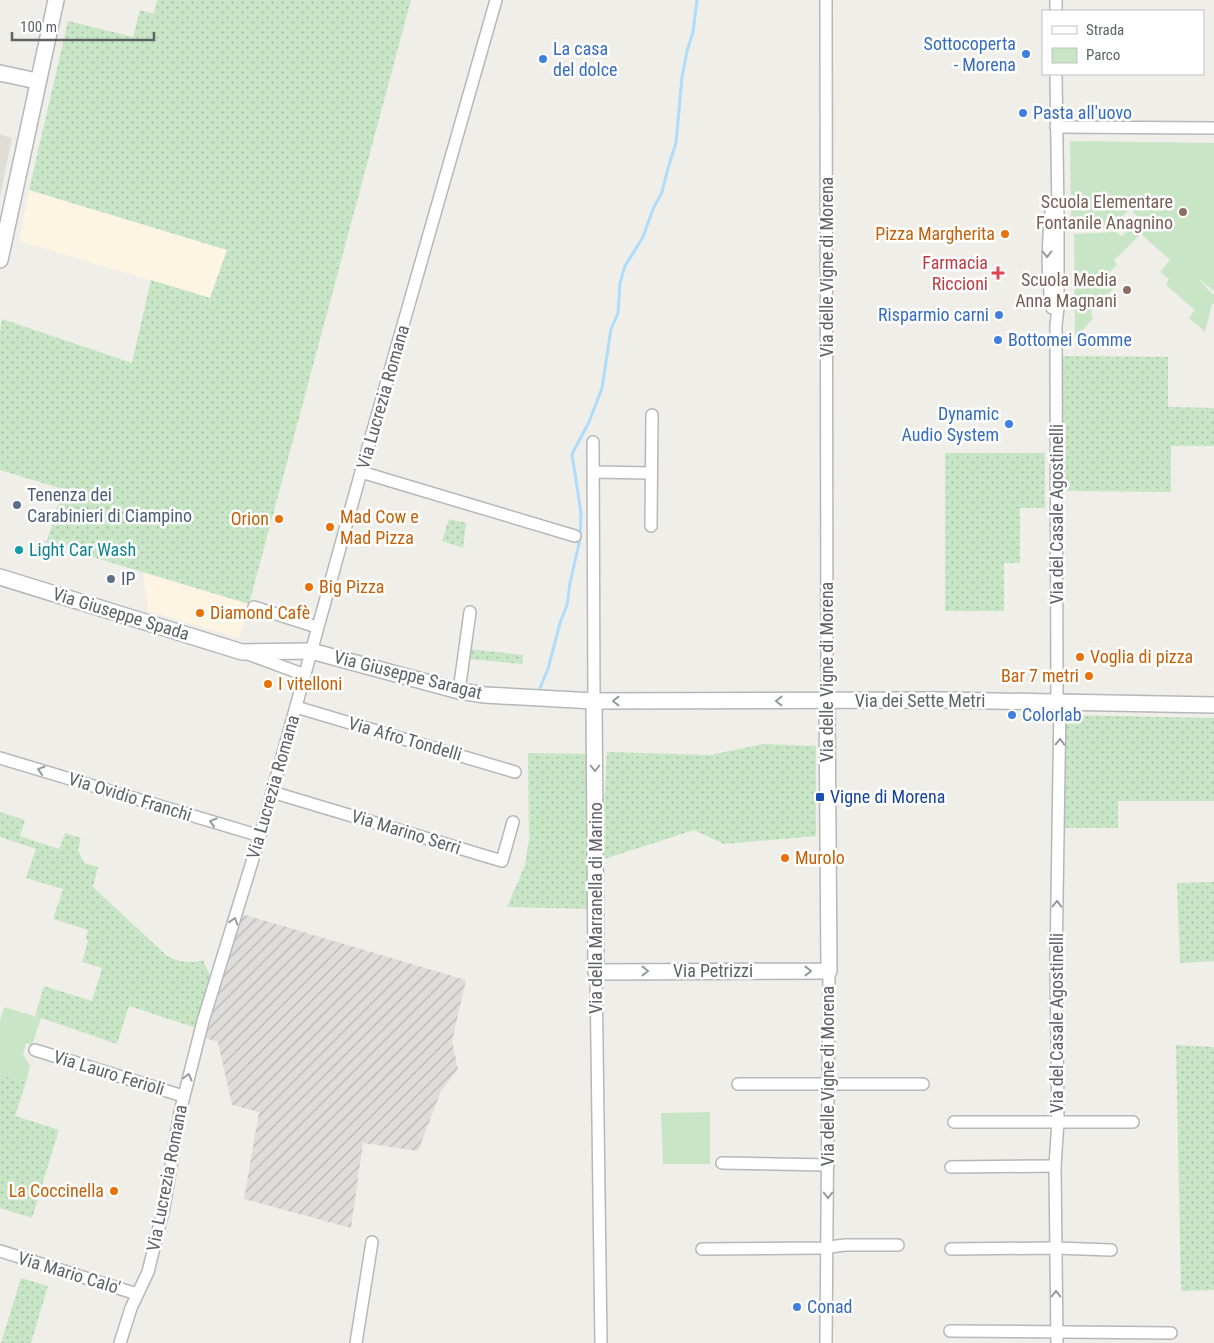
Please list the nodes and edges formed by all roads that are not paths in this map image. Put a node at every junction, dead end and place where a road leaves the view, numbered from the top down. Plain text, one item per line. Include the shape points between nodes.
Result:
1 (56, 0) edge
2 (496, 0) edge
3 (826, 0) edge
4 (0, 73) edge
5 (1056, 75) edge
6 (38, 81) junction
7 (1056, 127) junction
8 (1214, 128) edge
9 (0, 260) edge
10 (652, 415) dead end
11 (593, 442) dead end
12 (361, 472) junction
13 (593, 472) junction
14 (651, 473) junction
15 (651, 526) dead end
16 (575, 536) dead end
17 (0, 577) edge
18 (254, 607) dead end
19 (470, 612) dead end
20 (317, 627) junction
21 (311, 651) junction
22 (242, 652) junction
23 (305, 675) junction
24 (459, 691) junction
25 (536, 698) joint
26 (827, 700) junction
27 (594, 701) junction
28 (1059, 703) junction
29 (1214, 705) edge
30 (296, 707) junction
31 (0, 758) edge
32 (515, 772) dead end
33 (272, 792) junction
34 (513, 822) dead end
35 (260, 836) junction
36 (829, 971) junction
37 (596, 972) junction
38 (35, 1050) dead end
39 (738, 1084) dead end
40 (828, 1084) junction
41 (923, 1084) dead end
42 (183, 1096) junction
43 (1058, 1121) junction
44 (954, 1122) dead end
45 (1133, 1122) dead end
46 (722, 1163) dead end
47 (828, 1165) junction
48 (1055, 1166) junction
49 (951, 1167) dead end
50 (372, 1242) dead end
51 (898, 1245) dead end
52 (827, 1247) junction
53 (1056, 1248) junction
54 (702, 1249) dead end
55 (951, 1249) dead end
56 (1111, 1250) dead end
57 (0, 1251) edge
58 (138, 1294) junction
59 (950, 1331) dead end
60 (1171, 1333) dead end
61 (1056, 1337) edge
62 (120, 1343) edge
63 (356, 1343) edge
64 (601, 1343) edge
65 (826, 1343) edge

1 - 6 street
2 - 12 street, Via Lucrezia Romana
3 - 26 street, Via delle Vigne di Morena
4 - 6 street
5 - 7 street, Via del Casale Agostinelli
6 - 9 street
7 - 8 street
7 - 28 street, Via del Casale Agostinelli via 1056,171 1047,252 1049,290 1056,325
10 - 14 street
11 - 13 street, Via della Marranella di Marino
12 - 16 street
12 - 20 street, Via Lucrezia Romana
13 - 14 street
13 - 27 street, Via della Marranella di Marino
14 - 15 street
17 - 22 street, Via Giuseppe Spada
18 - 20 street
19 - 24 street
20 - 21 street, Via Lucrezia Romana
21 - 22 street, Via Giuseppe Spada
21 - 23 street, Via Lucrezia Romana
21 - 24 street, Via Giuseppe Saragat
22 - 23 street, Via Giuseppe Spada
23 - 30 street, Via Lucrezia Romana
24 - 25 street, Via Giuseppe Saragat
25 - 27 street, Via dei Sette Metri
26 -> 27 street, Via dei Sette Metri
26 - 28 street, Via dei Sette Metri
26 - 36 street, Via delle Vigne di Morena
27 -> 37 street, Via della Marranella di Marino
28 - 29 street, Via dei Sette Metri
43 -> 28 street, Via del Casale Agostinelli
30 - 32 street, Via Afro Tondelli
30 - 33 street, Via Lucrezia Romana
35 -> 31 street, Via Ovidio Franchi
33 - 34 street, Via Marino Serri via 502,861
33 - 35 street, Via Lucrezia Romana
42 -> 35 street, Via Lucrezia Romana
37 -> 36 street, Via Petrizzi
36 - 40 street, Via delle Vigne di Morena
37 - 64 street, Via della Marranella di Marino
38 - 42 street, Via Lauro Ferioli
39 - 40 street
40 - 41 street
40 - 47 street, Via delle Vigne di Morena
42 - 58 street, Via Lucrezia Romana via 160,1224 148,1272
43 - 44 street
43 - 45 street
43 - 48 street, Via del Casale Agostinelli
46 - 47 street
47 -> 52 street, Via delle Vigne di Morena
48 - 49 street
48 - 53 street, Via del Casale Agostinelli
50 - 63 street
51 - 52 street
52 - 54 street
52 - 65 street, Via delle Vigne di Morena
53 - 55 street
53 - 56 street
61 -> 53 street, Via del Casale Agostinelli
57 - 58 street, Via Mario Calo'
58 - 62 street, Via Lucrezia Romana
59 - 61 street
60 - 61 street

